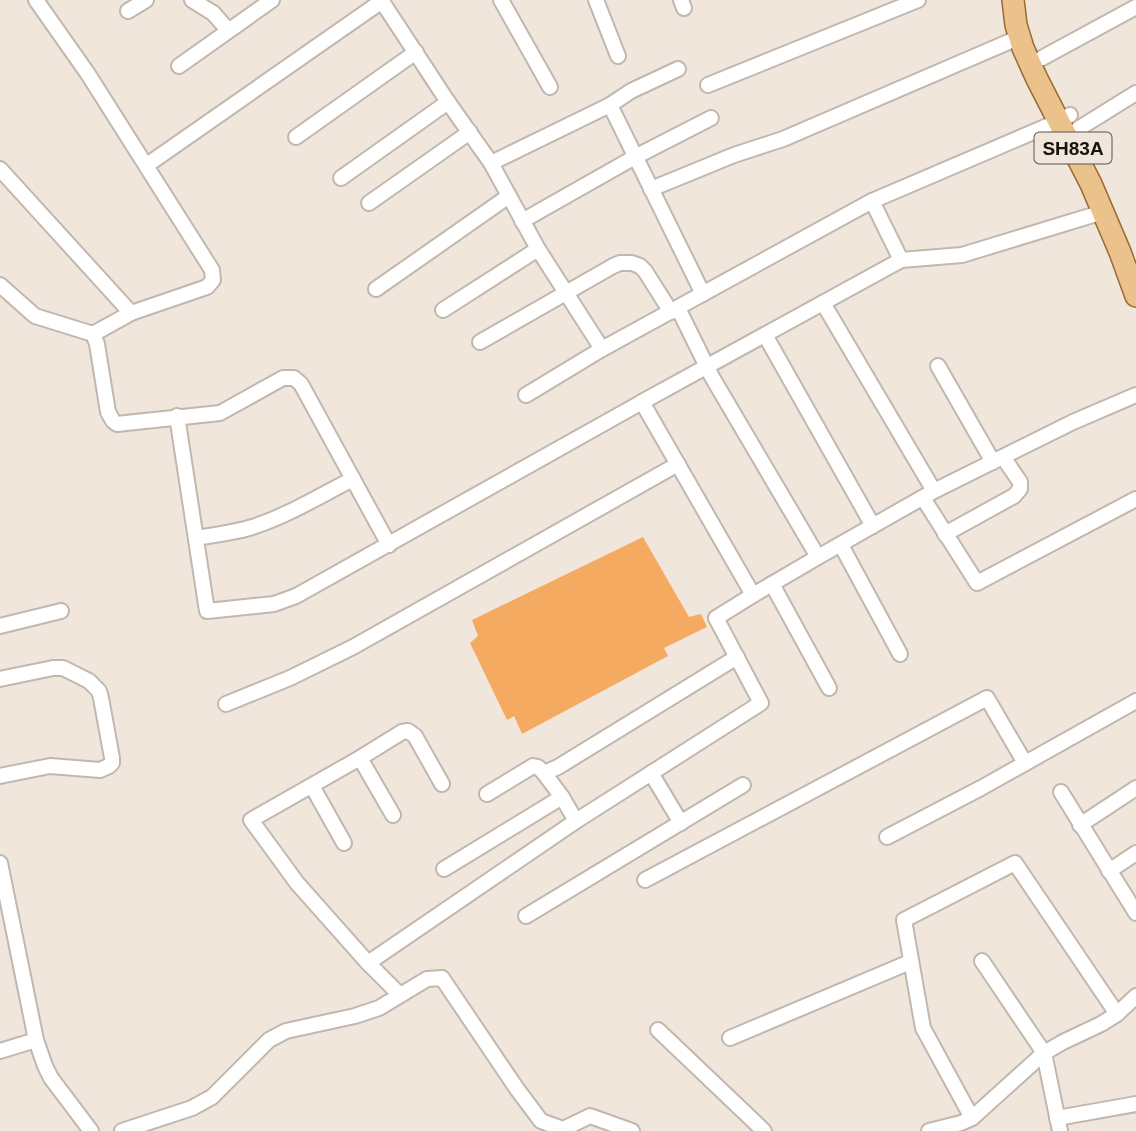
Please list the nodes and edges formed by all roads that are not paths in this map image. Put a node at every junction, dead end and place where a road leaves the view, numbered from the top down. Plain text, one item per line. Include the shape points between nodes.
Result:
1 (36, 0) edge
2 (146, 0) edge
3 (192, 0) edge
4 (272, 0) edge
5 (501, 0) edge
6 (596, 0) edge
7 (918, 0) edge
8 (1013, 0) edge
9 (1026, 0) edge
10 (381, 1) edge
11 (1136, 7) edge
12 (128, 11) dead end
13 (228, 30) junction
14 (1020, 37) junction
15 (416, 52) junction
16 (618, 56) dead end
17 (1042, 58) junction
18 (179, 66) dead end
19 (678, 69) dead end
20 (708, 85) dead end
21 (550, 87) dead end
22 (1136, 93) edge
23 (449, 102) junction
24 (610, 105) junction
25 (711, 118) dead end
26 (1069, 122) junction
27 (470, 132) junction
28 (296, 137) dead end
29 (635, 157) junction
30 (491, 163) junction
31 (147, 165) junction
32 (0, 169) edge
33 (341, 178) dead end
34 (651, 190) junction
35 (509, 196) junction
36 (872, 201) junction
37 (369, 203) dead end
38 (1103, 212) junction
39 (523, 221) junction
40 (538, 249) junction
41 (1136, 258) edge
42 (901, 260) junction
43 (0, 285) edge
44 (376, 289) dead end
45 (564, 293) junction
46 (703, 294) junction
47 (1136, 296) edge
48 (823, 303) junction
49 (443, 310) dead end
50 (675, 310) junction
51 (131, 313) junction
52 (93, 334) junction
53 (765, 335) junction
54 (480, 342) dead end
55 (602, 349) junction
56 (938, 366) dead end
57 (707, 367) junction
58 (526, 395) dead end
59 (1136, 395) edge
60 (642, 402) junction
61 (177, 416) junction
62 (998, 459) junction
63 (678, 464) junction
64 (353, 479) junction
65 (928, 495) junction
66 (1136, 499) edge
67 (873, 526) junction
68 (946, 534) junction
69 (195, 538) junction
70 (389, 545) junction
71 (841, 545) junction
72 (818, 557) junction
73 (772, 584) junction
74 (753, 595) junction
75 (61, 611) dead end
76 (0, 626) edge
77 (900, 654) dead end
78 (737, 657) junction
79 (0, 679) edge
80 (829, 688) dead end
81 (1136, 701) edge
82 (226, 704) dead end
83 (360, 758) junction
84 (1025, 763) junction
85 (544, 773) junction
86 (652, 773) junction
87 (0, 776) edge
88 (442, 784) dead end
89 (743, 785) dead end
90 (312, 786) junction
91 (1136, 788) edge
92 (1060, 792) dead end
93 (487, 794) dead end
94 (562, 797) junction
95 (393, 815) dead end
96 (576, 821) junction
97 (681, 823) junction
98 (1080, 825) junction
99 (887, 837) dead end
100 (344, 843) dead end
101 (1136, 853) edge
102 (0, 863) edge
103 (444, 869) dead end
104 (1109, 871) junction
105 (645, 880) dead end
106 (1136, 913) edge
107 (526, 916) dead end
108 (6, 925) edge
109 (982, 961) dead end
110 (910, 962) junction
111 (368, 963) junction
112 (400, 995) junction
113 (1136, 996) edge
114 (1117, 1014) junction
115 (658, 1030) dead end
116 (730, 1038) dead end
117 (36, 1040) junction
118 (0, 1051) edge
119 (1044, 1053) junction
120 (1136, 1104) edge
121 (965, 1124) edge
122 (1058, 1125) edge
123 (91, 1131) edge
124 (122, 1131) edge
125 (632, 1131) edge
126 (764, 1131) edge
127 (929, 1131) edge

1 - 31 street
2 - 12 street
3 - 13 street
4 - 13 street
5 - 21 street
6 - 16 street
7 - 20 street
8 - 14 main road, SH83A
9 - 17 main road, SH83A
10 - 15 street
10 - 31 street
11 - 17 street
13 - 18 street
14 - 26 main road, SH83A via 1037,79
14 - 34 street
15 - 23 street
15 - 28 street
17 - 26 main road, SH83A
19 - 24 street
22 - 26 street
23 - 27 street
23 - 33 street
24 - 29 street
24 - 30 street
25 - 29 street
26 - 36 street
26 - 38 main road, SH83A
26 - 41 main road, SH83A via 1095,161
27 - 30 street
27 - 37 street
29 - 34 street
29 - 39 street
30 - 35 street
31 - 51 street via 212,270 213,280 207,287
32 - 51 street
34 - 46 street
35 - 39 street
35 - 44 street
36 - 42 street
36 - 46 street
38 - 42 street via 962,255
38 - 47 main road, SH83A
39 - 40 street
40 - 45 street
40 - 49 street
42 - 48 street
43 - 52 street via 35,316
45 - 50 street via 613,266 632,263 645,271
45 - 54 street
45 - 55 street
46 - 50 street
48 - 53 street
48 - 65 street
50 - 55 street
50 - 57 street
51 - 52 street
52 - 61 street via 113,421
53 - 57 street
53 - 67 street
55 - 58 street
56 - 62 street
57 - 60 street
57 - 72 street
59 - 62 street
60 - 63 street
60 - 70 street
61 - 64 street via 220,413 283,378 294,377
61 - 69 street
62 - 65 street
62 - 68 street via 1014,472 1020,489
63 - 74 street
63 - 82 street via 354,647
64 - 69 street via 264,523
64 - 70 street
65 - 67 street
65 - 68 street
66 - 68 street via 977,583
67 - 71 street
69 - 70 street via 207,611 274,604
71 - 72 street
71 - 77 street
72 - 73 street
73 - 74 street
73 - 80 street
74 - 78 street via 716,618
75 - 76 street
78 - 85 street
78 - 86 street via 761,703
79 - 87 street via 58,668 89,681 101,698 112,763 100,770 50,766
81 - 84 street
83 - 88 street via 408,731
83 - 90 street
83 - 95 street
84 - 99 street
84 - 105 street via 987,698
85 - 93 street via 533,766
85 - 94 street
86 - 96 street
86 - 97 street
89 - 97 street
90 - 100 street
90 - 111 street via 251,820 297,883
91 - 98 street
92 - 98 street
94 - 96 street
94 - 103 street
96 - 111 street
97 - 107 street
98 - 104 street
101 - 104 street
102 - 108 street
104 - 106 street
108 - 117 street
109 - 119 street
110 - 114 street via 904,920 1015,863
110 - 116 street
110 - 121 street via 923,1028
111 - 112 street
112 - 124 street via 355,1016 286,1031 269,1040 212,1097
112 - 125 street via 427,979 442,978 541,1121 563,1129 590,1116
113 - 114 street
114 - 119 street
115 - 126 street
117 - 118 street
117 - 123 street via 51,1078
119 - 121 street
119 - 122 street
120 - 122 street
121 - 127 street

